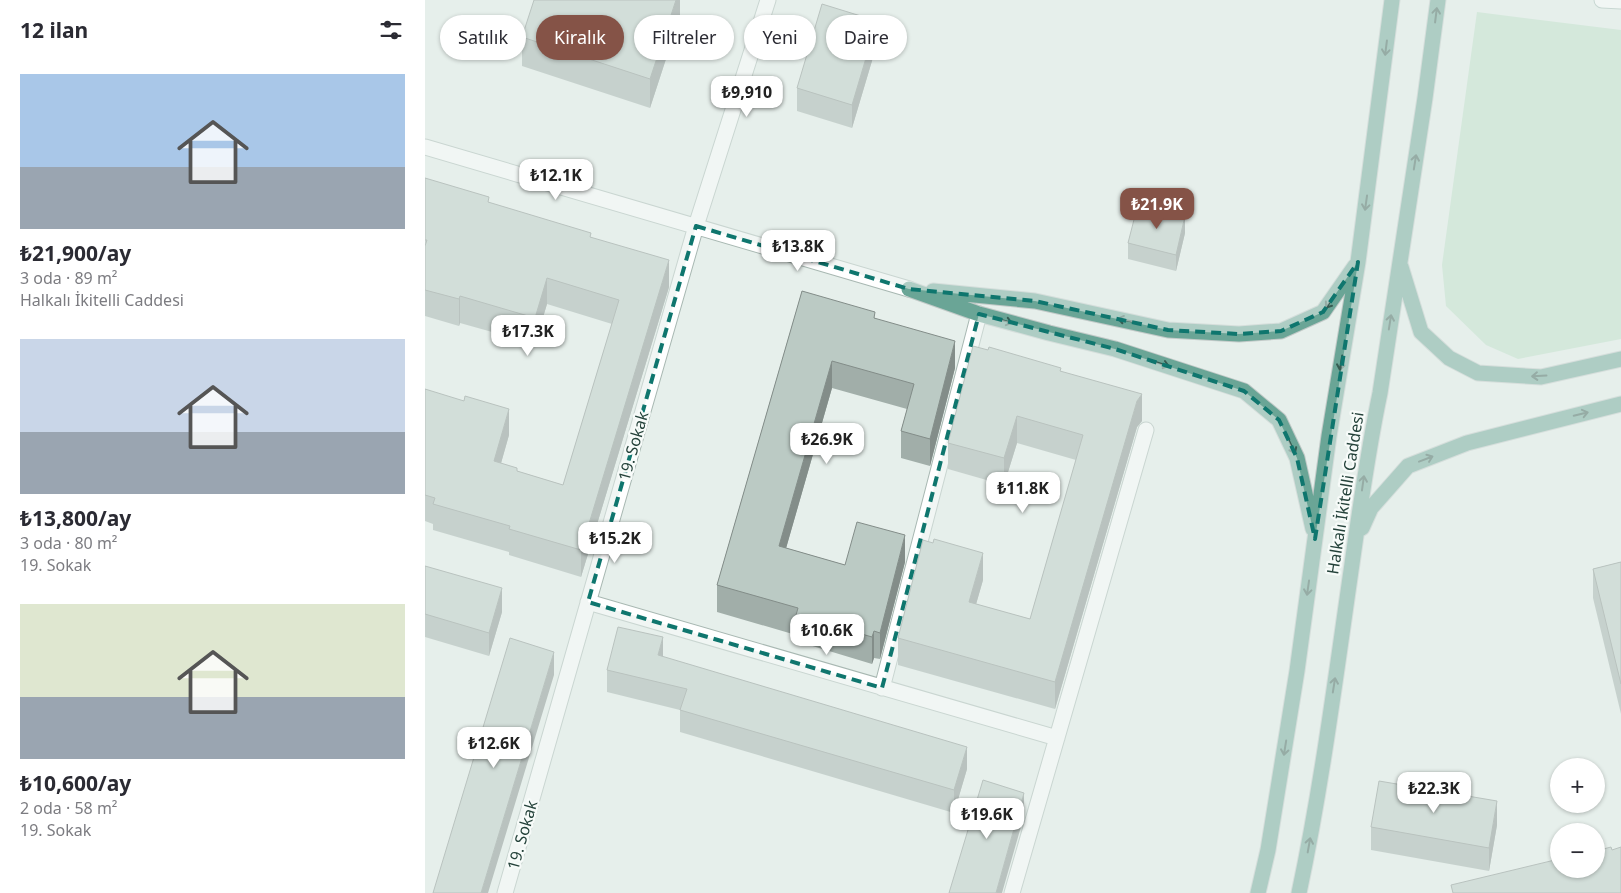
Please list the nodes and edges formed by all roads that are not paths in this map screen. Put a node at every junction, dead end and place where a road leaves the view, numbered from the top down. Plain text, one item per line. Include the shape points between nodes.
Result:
1 (768, 0) edge
2 (1392, 0) edge
3 (1438, 0) edge
4 (1602, 0) edge
5 (1621, 1) edge
6 (425, 147) edge
7 (696, 226) junction
8 (1358, 262) junction
9 (1400, 263) junction
10 (909, 289) junction
11 (979, 314) junction
12 (1621, 359) edge
13 (1621, 404) edge
14 (1147, 430) dead end
15 (1315, 539) junction
16 (1354, 548) junction
17 (588, 602) junction
18 (882, 688) junction
19 (1057, 738) junction
20 (505, 893) edge
21 (1012, 893) edge
22 (1258, 893) edge
23 (1299, 893) edge

1 - 7 street, 19. Sokak
2 -> 8 main road, Halkalı İkitelli Caddesi
9 -> 3 main road, Halkalı İkitelli Caddesi
4 - 5 street
6 - 7 street
7 - 10 street
7 - 17 street, 19. Sokak
8 -> 10 main road via 1323,312 1281,331 1239,334 1168,330 1035,301
8 -> 15 main road, Halkalı İkitelli Caddesi
12 -> 9 main road via 1541,377 1478,373 1449,358 1421,332
16 -> 9 main road, Halkalı İkitelli Caddesi
10 - 11 main road
11 -> 15 main road via 1115,348 1244,391 1279,420 1297,458
11 - 18 street
16 -> 13 main road via 1371,508 1408,466 1467,443
14 - 19 street
15 -> 22 main road, Halkalı İkitelli Caddesi via 1293,700
23 -> 16 main road, Halkalı İkitelli Caddesi via 1309,847
17 - 18 street
17 - 20 street, 19. Sokak
18 - 19 street
19 - 21 street

